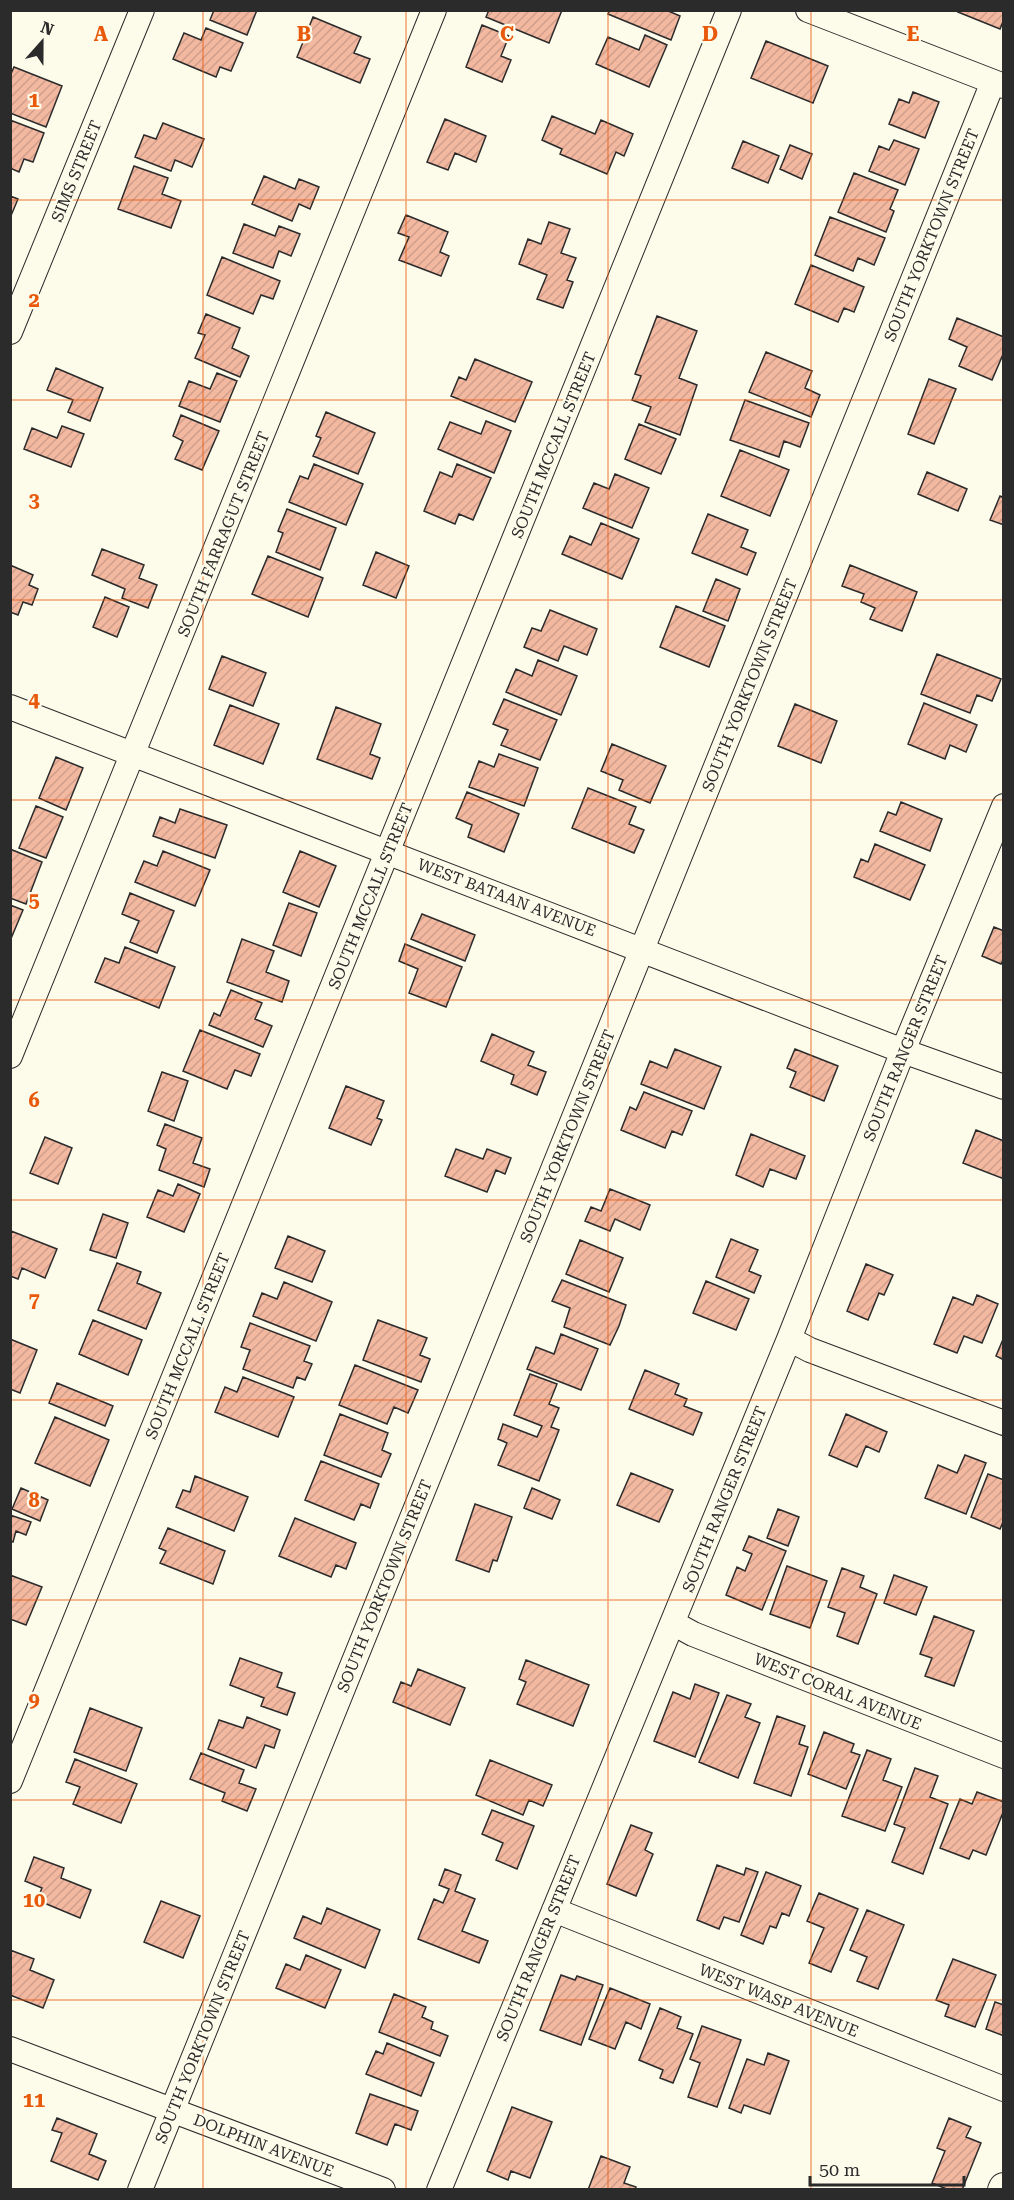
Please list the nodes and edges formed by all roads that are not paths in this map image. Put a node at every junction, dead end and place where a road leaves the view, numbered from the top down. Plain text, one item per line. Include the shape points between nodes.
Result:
1 (142, 10) edge
2 (434, 10) edge
3 (729, 10) edge
4 (808, 10) edge
5 (998, 84) edge
6 (10, 332) edge
7 (10, 707) edge
8 (134, 753) junction
9 (1004, 806) edge
10 (388, 851) junction
11 (642, 949) junction
12 (903, 1051) junction
13 (10, 1056) edge
14 (1004, 1087) edge
15 (789, 1339) junction
16 (1004, 1423) edge
17 (673, 1623) junction
18 (1004, 1756) edge
19 (10, 1781) edge
20 (554, 1910) junction
21 (10, 2049) edge
22 (1004, 2089) edge
23 (172, 2110) junction
24 (140, 2190) edge
25 (383, 2190) edge
26 (439, 2190) edge

1 - 6 street, SIMS STREET
2 - 8 street, SOUTH FARRAGUT STREET
3 - 10 street, SOUTH MCCALL STREET
4 - 5 street
5 - 11 street, SOUTH YORKTOWN STREET
7 - 8 street, WEST BATAAN AVENUE
8 - 10 street, WEST BATAAN AVENUE
8 - 13 street, SOUTH FARRAGUT STREET
9 - 12 street, SOUTH RANGER STREET
10 - 11 street, WEST BATAAN AVENUE
10 - 19 street, SOUTH MCCALL STREET
11 - 12 street, WEST BATAAN AVENUE
11 - 23 street, SOUTH YORKTOWN STREET
12 - 14 street, WEST BATAAN AVENUE
12 - 15 street, SOUTH RANGER STREET
15 - 16 street
15 - 17 street, SOUTH RANGER STREET
17 - 18 street, WEST CORAL AVENUE
17 - 20 street, SOUTH RANGER STREET
20 - 22 street, WEST WASP AVENUE
20 - 26 street, SOUTH RANGER STREET
21 - 23 street, DOLPHIN AVENUE
23 - 24 street, SOUTH YORKTOWN STREET
23 - 25 street, DOLPHIN AVENUE

